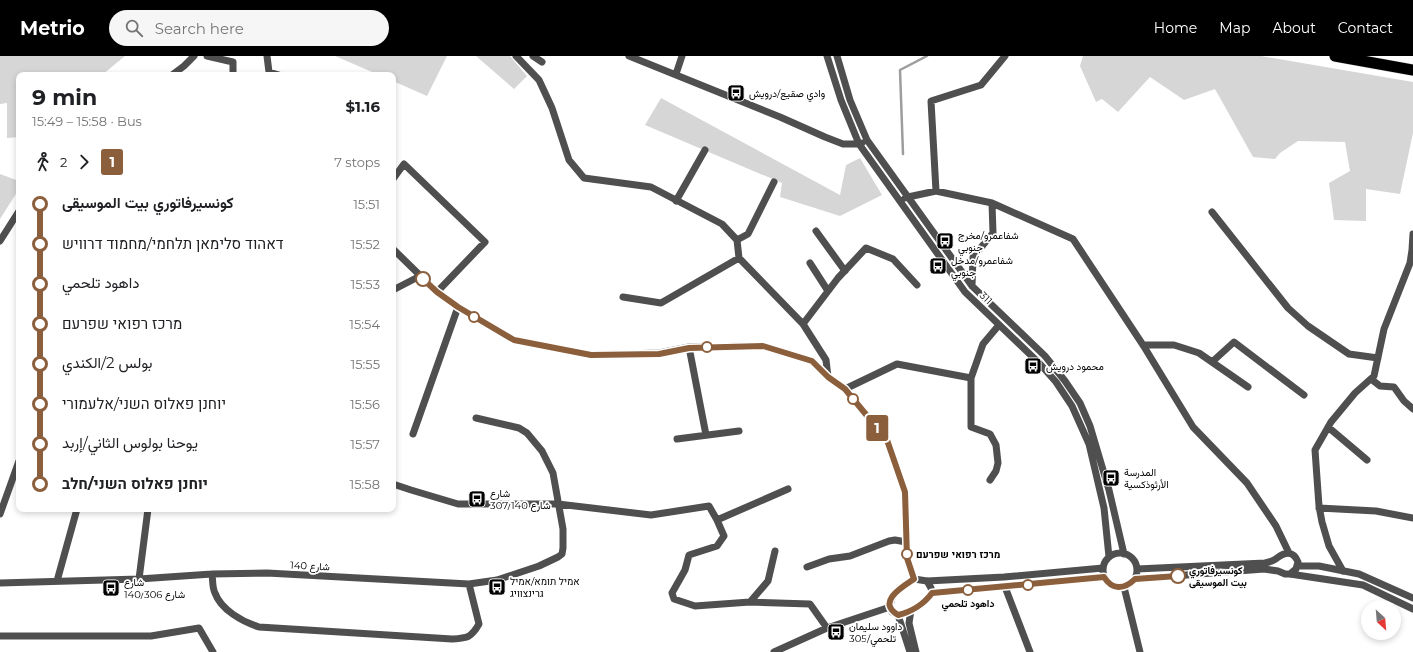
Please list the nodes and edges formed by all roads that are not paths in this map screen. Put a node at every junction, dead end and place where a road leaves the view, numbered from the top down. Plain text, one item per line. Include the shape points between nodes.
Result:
1 (194, 56) edge
2 (207, 56) edge
3 (267, 56) edge
4 (516, 56) edge
5 (533, 56) edge
6 (629, 56) edge
7 (682, 56) edge
8 (827, 56) edge
9 (842, 56) edge
10 (1005, 56) edge
11 (1335, 56) edge
12 (838, 60) edge
13 (542, 62) dead end
14 (1413, 70) edge
15 (176, 72) edge
16 (233, 72) edge
17 (269, 72) edge
18 (676, 74) junction
19 (867, 140) junction
20 (859, 144) junction
21 (705, 150) dead end
22 (396, 175) edge
23 (774, 182) dead end
24 (936, 191) junction
25 (908, 197) junction
26 (676, 200) junction
27 (900, 202) junction
28 (992, 203) junction
29 (1212, 212) dead end
30 (16, 216) edge
31 (816, 231) dead end
32 (1413, 234) edge
33 (737, 240) junction
34 (0, 241) edge
35 (396, 252) edge
36 (739, 258) junction
37 (810, 263) dead end
38 (1411, 263) edge
39 (845, 271) junction
40 (420, 276) junction
41 (917, 285) dead end
42 (972, 286) junction
43 (396, 288) edge
44 (828, 291) junction
45 (437, 292) junction
46 (623, 297) dead end
47 (458, 307) junction
48 (803, 324) junction
49 (999, 325) junction
50 (1143, 345) junction
51 (689, 348) junction
52 (1378, 358) junction
53 (1212, 362) junction
54 (828, 377) junction
55 (971, 378) junction
56 (1371, 379) junction
57 (1248, 387) dead end
58 (845, 389) junction
59 (1304, 395) dead end
60 (1413, 409) edge
61 (476, 418) dead end
62 (1328, 427) junction
63 (739, 431) dead end
64 (413, 434) dead end
65 (706, 435) junction
66 (677, 439) dead end
67 (1367, 460) dead end
68 (16, 469) edge
69 (990, 480) dead end
70 (396, 485) edge
71 (788, 489) dead end
72 (558, 504) junction
73 (1319, 508) junction
74 (76, 512) edge
75 (148, 512) edge
76 (0, 514) edge
77 (1413, 518) edge
78 (717, 520) junction
79 (906, 542) junction
80 (775, 551) dead end
81 (1289, 553) junction
82 (1124, 554) junction
83 (1109, 557) junction
84 (1277, 559) junction
85 (1298, 566) junction
86 (807, 567) dead end
87 (1103, 568) junction
88 (1137, 568) junction
89 (1278, 571) junction
90 (1343, 571) junction
91 (212, 574) junction
92 (1290, 574) junction
93 (1104, 577) junction
94 (139, 579) junction
95 (914, 579) junction
96 (1135, 579) junction
97 (57, 581) junction
98 (927, 581) junction
99 (0, 584) edge
100 (469, 584) junction
101 (1005, 587) junction
102 (1124, 587) junction
103 (932, 593) junction
104 (1413, 598) edge
105 (750, 602) junction
106 (890, 607) junction
107 (1413, 609) edge
108 (912, 610) junction
109 (898, 615) junction
110 (827, 628) junction
111 (0, 636) edge
112 (213, 652) edge
113 (774, 652) edge
114 (910, 652) edge
115 (916, 652) edge
116 (1030, 652) edge
117 (1140, 652) edge

1 - 15 street
2 - 16 street via 233,62
3 - 17 street
4 - 26 street via 539,80 552,108 569,160 584,178 651,187
5 - 13 street
6 - 18 street
7 - 18 street
8 - 20 street, 311
9 - 12 street
10 - 24 street via 981,85 931,101
11 - 14 highway
12 - 19 street, 311 via 850,100
18 - 20 street via 843,144
19 - 20 street
19 - 25 street, 311
20 - 27 street, 311
21 - 26 street
22 - 45 street via 404,164 485,242
23 - 33 street via 748,234
24 - 25 street
24 - 28 street
25 - 27 street
25 - 42 street, 311
26 - 33 street via 722,224
27 - 49 street, 311 via 965,292
28 - 42 street via 993,233 973,257
28 - 50 street via 1074,239
29 - 52 street via 1288,308 1308,326 1349,354
30 - 34 street
31 - 39 street
32 - 38 street
33 - 36 street
35 - 40 street
36 - 46 street via 661,303
36 - 48 street
37 - 44 street
38 - 52 street via 1384,330
39 - 41 street via 866,248 893,259
39 - 44 street
40 - 43 street
40 - 45 street
42 - 82 street, 311 via 1045,356 1080,403 1090,426 1109,490
44 - 48 street
45 - 47 street
47 - 51 street via 514,340 591,355 659,354
47 - 64 street
48 - 54 street via 826,360
49 - 55 street via 983,344
49 - 83 street, 311 via 1040,364 1072,406 1089,444 1104,508
50 - 53 street via 1174,345 1199,353
50 - 81 street via 1193,427 1247,483 1276,526
51 - 54 street via 763,346 812,361
51 - 65 street
52 - 56 street
53 - 57 street
53 - 59 street via 1234,342
54 - 58 street
55 - 58 street via 897,364
55 - 69 street via 971,427 990,434 996,445 998,463
56 - 60 street via 1380,386 1394,387
56 - 62 street via 1355,393
58 - 79 street via 887,440 905,492
61 - 72 street via 527,432 542,451 553,473
62 - 67 street
62 - 73 street via 1315,450
63 - 65 street
65 - 66 street
68 - 76 street
70 - 72 street via 458,504
71 - 78 street
72 - 78 street via 651,515 708,506
72 - 100 street, شارع 140 via 563,529 562,554 539,566 497,580
73 - 77 street via 1376,511
73 - 90 street via 1329,546
74 - 97 street
75 - 94 street
78 - 105 street via 724,536 717,546 690,555 672,593 674,599 695,606
79 - 86 street via 889,541 850,556 829,559
79 - 95 street via 907,558
80 - 105 street via 768,581
81 - 84 street via 1281,554
81 - 85 street via 1294,555
82 - 83 street via 1118,553
82 - 88 street via 1132,558
83 - 87 street
84 - 88 street via 1265,563
84 - 89 street
85 - 90 street via 1319,566
85 - 92 street
87 - 93 street
87 - 98 street
88 - 96 street
89 - 92 street
89 - 96 street via 1264,569
90 - 104 street via 1359,574
91 - 94 street, شارع 140
91 - 100 street, شارع 140 via 267,573
91 - 100 street via 214,592 218,600 233,616 247,624 259,627 452,639 467,638 479,624
92 - 107 street via 1363,585
93 - 101 street
93 - 102 street via 1112,585
94 - 97 street, شارع 140
95 - 98 street
95 - 106 street via 896,592
96 - 102 street
97 - 99 street, شارع 140
98 - 103 street
101 - 103 street
101 - 116 street
102 - 117 street
103 - 108 street
105 - 110 street via 810,604
106 - 109 street via 892,612
106 - 110 street
108 - 109 street
108 - 115 street via 909,624
109 - 114 street
110 - 113 street
111 - 112 street via 151,636 199,628

